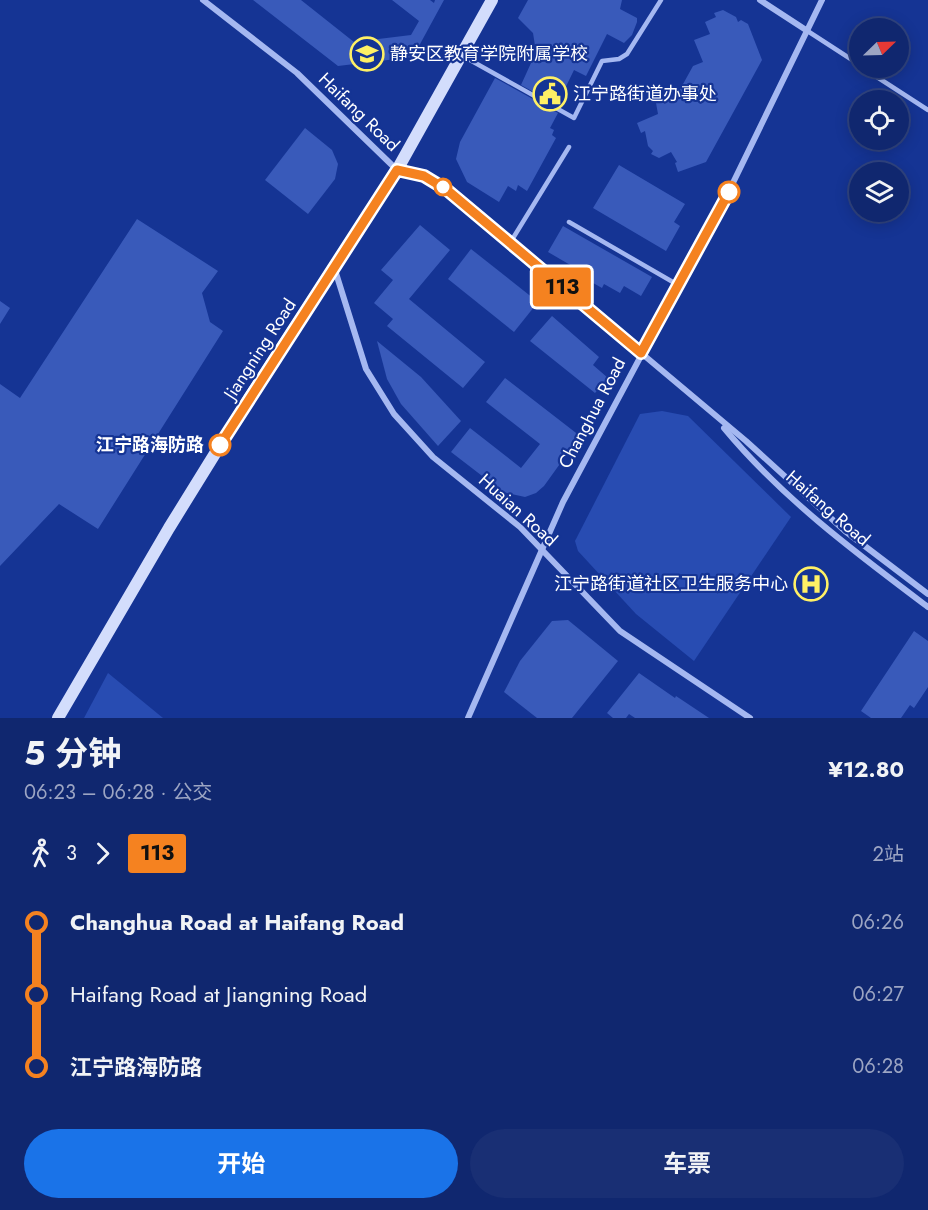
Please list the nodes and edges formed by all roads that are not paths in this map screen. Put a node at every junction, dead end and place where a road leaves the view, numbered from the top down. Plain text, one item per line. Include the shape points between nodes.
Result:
1 (203, 0) edge
2 (492, 0) edge
3 (661, 0) edge
4 (760, 0) edge
5 (822, 0) edge
6 (806, 30) junction
7 (461, 55) junction
8 (849, 58) edge
9 (879, 78) edge
10 (928, 110) edge
11 (569, 147) dead end
12 (397, 170) junction
13 (569, 222) dead end
14 (510, 243) junction
15 (335, 270) junction
16 (678, 285) junction
17 (641, 353) junction
18 (718, 421) junction
19 (542, 550) junction
20 (928, 594) edge
21 (928, 607) edge
22 (58, 718) edge
23 (468, 718) edge
24 (750, 718) edge

1 - 12 street, Haifang Road via 297,73
2 - 7 main road, Jiangning Road
3 - 7 lane via 627,54 602,61 574,118
4 - 6 street
5 - 6 street, Changhua Road
6 - 8 lane
6 - 16 street, Changhua Road via 729,192
7 - 12 main road, Jiangning Road
9 - 10 lane
11 - 14 lane
12 - 14 street, Haifang Road via 424,176 447,190
12 - 15 main road, Jiangning Road
13 - 16 lane
14 - 17 street, Haifang Road
15 - 19 street, Huaian Road via 366,369 394,414 433,457 520,527
15 - 22 main road, Jiangning Road via 169,528
16 - 17 street, Changhua Road
17 - 18 street, Haifang Road
17 - 19 street, Changhua Road
18 - 20 street, Haifang Road via 746,441 845,531
18 - 21 street, Haifang Road via 744,452 832,534
19 - 23 street, Changhua Road
19 - 24 street, Huaian Road via 620,631

